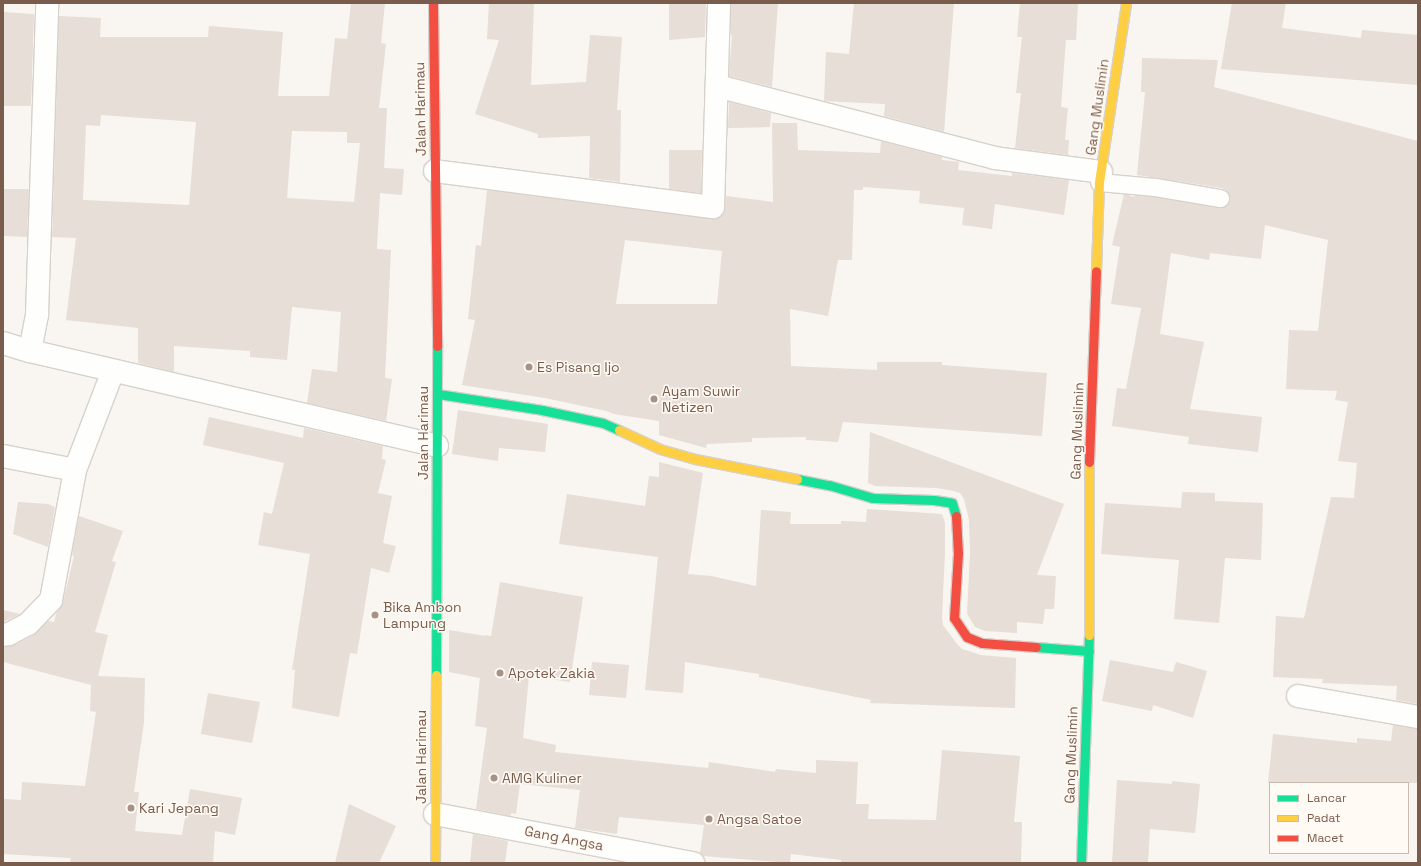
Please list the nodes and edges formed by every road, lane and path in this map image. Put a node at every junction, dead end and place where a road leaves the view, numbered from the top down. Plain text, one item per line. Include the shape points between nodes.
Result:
1 (433, 3) edge
2 (719, 3) edge
3 (1126, 3) edge
4 (47, 5) dead end
5 (717, 86) junction
6 (435, 171) junction
7 (1100, 177) junction
8 (1220, 198) dead end
9 (3, 343) edge
10 (30, 351) junction
11 (113, 371) junction
12 (438, 394) junction
13 (437, 446) junction
14 (3, 456) edge
15 (74, 470) junction
16 (3, 634) edge
17 (1089, 651) junction
18 (1298, 696) dead end
19 (1418, 717) edge
20 (435, 814) junction
21 (435, 863) edge
22 (693, 863) edge
23 (1081, 863) edge

1 - 6 street, Jalan Harimau
2 - 5 street
3 - 7 street, Gang Muslimin
4 - 10 street via 37,314
5 - 6 street via 713,207
5 - 7 street via 995,158
6 - 12 street, Jalan Harimau
7 - 8 lane
7 - 17 street, Gang Muslimin via 1088,498
9 - 10 street
10 - 11 street
11 - 13 street
11 - 15 street
12 - 13 street, Jalan Harimau
12 - 17 street via 542,410 603,423 660,449 688,458 829,484 872,498 952,503 957,521 958,553 954,618 967,637 982,643
13 - 20 street, Jalan Harimau
14 - 15 street
15 - 16 street via 51,600 28,624 9,634
17 - 23 street, Gang Muslimin
18 - 19 street
20 - 21 street, Jalan Harimau
20 - 22 street, Gang Angsa

